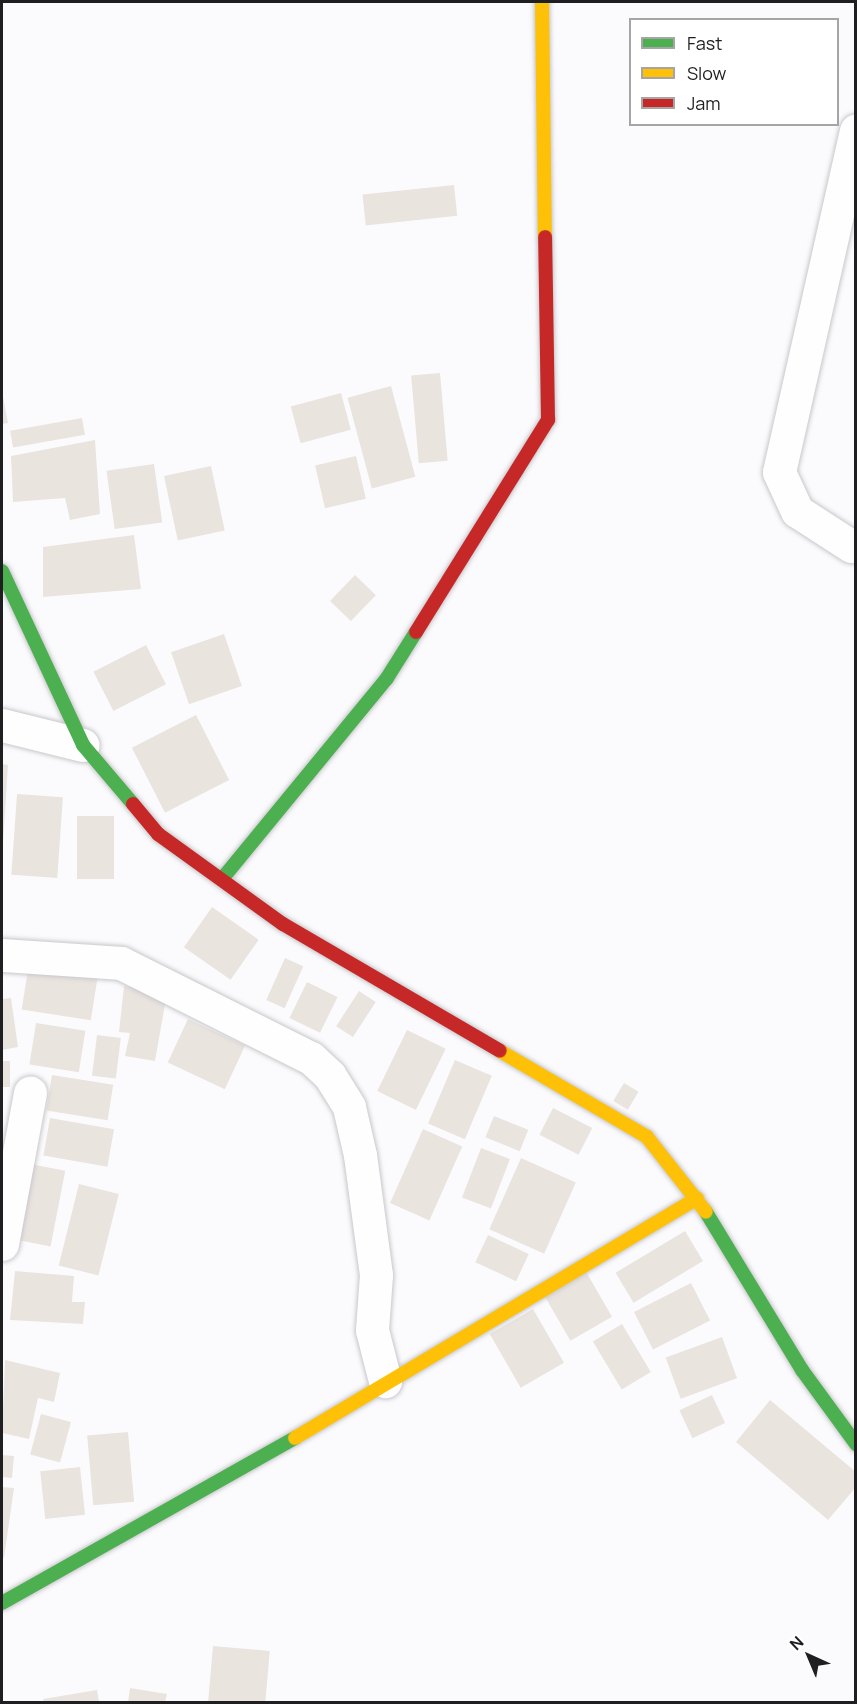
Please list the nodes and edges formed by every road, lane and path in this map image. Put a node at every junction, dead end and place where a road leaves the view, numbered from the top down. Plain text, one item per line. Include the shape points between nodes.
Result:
1 (542, 2) edge
2 (855, 131) edge
3 (851, 546) dead end
4 (2, 571) edge
5 (2, 725) edge
6 (83, 745) junction
7 (222, 879) junction
8 (2, 955) edge
9 (30, 1094) dead end
10 (697, 1198) junction
11 (2, 1244) edge
12 (396, 1375) junction
13 (855, 1444) edge
14 (2, 1603) edge

1 - 7 street via 548,420 387,678
2 - 3 street via 779,472 796,511
4 - 6 street
5 - 6 street
6 - 7 street via 158,834
7 - 10 street via 364,973 633,1125 666,1156
8 - 12 street via 102,960 130,966 311,1058 330,1076 349,1107 360,1155 376,1275 372,1330
9 - 11 street
10 - 12 street
10 - 13 street via 802,1370
12 - 14 street via 163,1517

